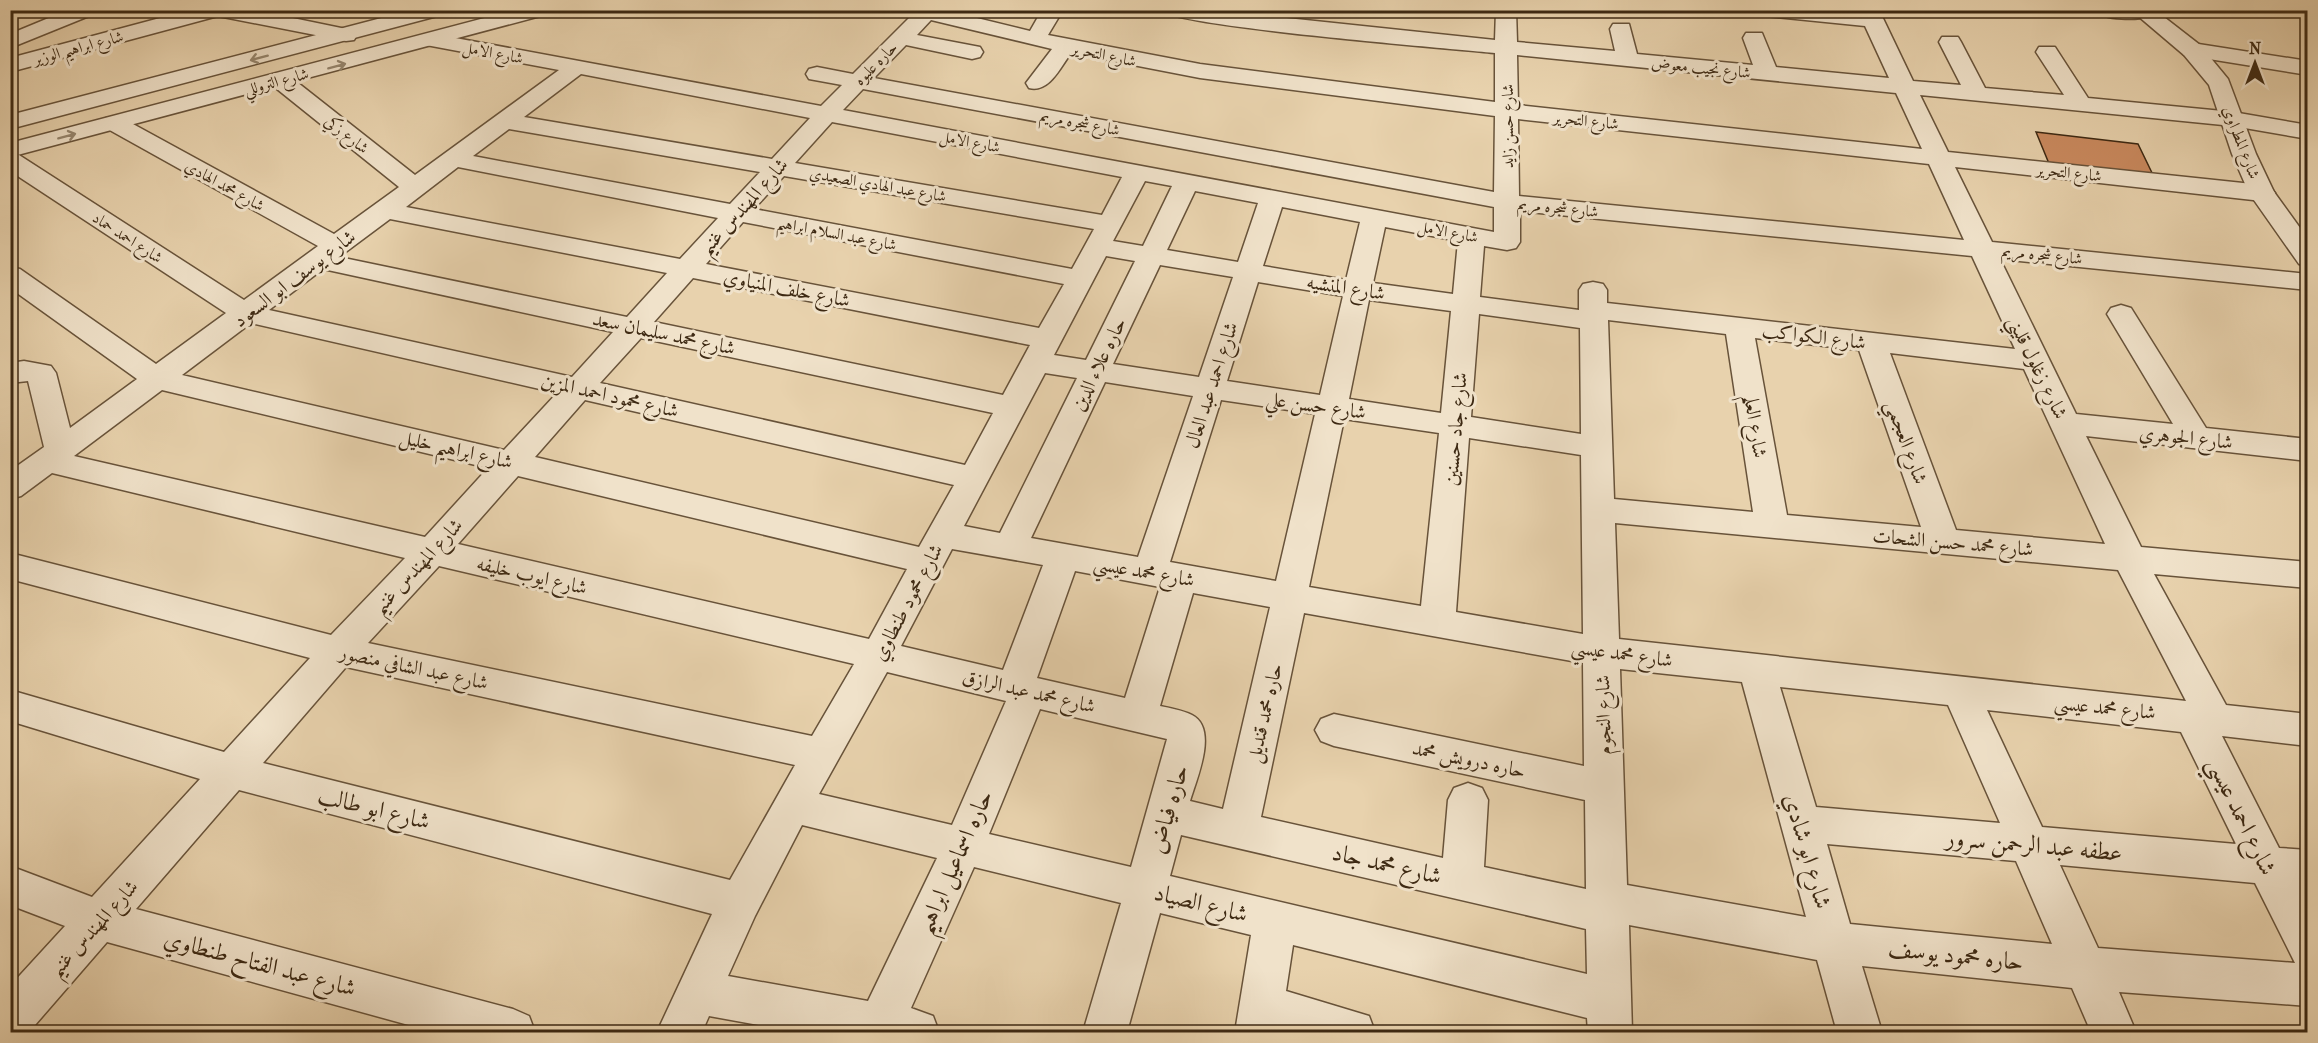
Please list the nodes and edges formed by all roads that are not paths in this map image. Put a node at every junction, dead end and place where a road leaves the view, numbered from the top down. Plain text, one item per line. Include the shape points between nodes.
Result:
1 (87, 10) edge
2 (216, 10) edge
3 (220, 10) edge
4 (438, 10) edge
5 (541, 10) edge
6 (1053, 10) edge
7 (1170, 10) edge
8 (1506, 10) edge
9 (1765, 10) edge
10 (2106, 10) edge
11 (2142, 11) edge
12 (920, 12) edge
13 (1232, 15) edge
14 (1870, 15) edge
15 (1285, 18) edge
16 (993, 29) junction
17 (1621, 29) dead end
18 (346, 35) junction
19 (901, 38) junction
20 (1754, 38) dead end
21 (1035, 39) junction
22 (434, 40) junction
23 (10, 42) edge
24 (1950, 42) dead end
25 (1066, 46) junction
26 (1506, 48) junction
27 (2192, 50) junction
28 (2047, 52) dead end
29 (1628, 60) junction
30 (10, 65) edge
31 (576, 67) junction
32 (2307, 68) edge
33 (817, 74) dead end
34 (1767, 74) junction
35 (280, 81) junction
36 (858, 81) junction
37 (1037, 83) dead end
38 (1905, 87) junction
39 (1977, 94) junction
40 (2081, 104) junction
41 (1507, 111) junction
42 (826, 114) junction
43 (2233, 119) junction
44 (504, 121) junction
45 (10, 122) edge
46 (114, 123) junction
47 (2307, 132) edge
48 (10, 150) edge
49 (1938, 158) junction
50 (452, 159) junction
51 (10, 160) edge
52 (778, 167) junction
53 (1137, 173) junction
54 (1187, 182) junction
55 (415, 187) junction
56 (2262, 193) junction
57 (1272, 198) junction
58 (1508, 202) junction
59 (384, 210) junction
60 (736, 214) junction
61 (1374, 217) junction
62 (1104, 236) junction
63 (1472, 236) junction
64 (1507, 242) joint
65 (1981, 248) junction
66 (326, 253) junction
67 (1151, 256) junction
68 (2307, 258) edge
69 (686, 269) junction
70 (1248, 273) junction
71 (10, 275) edge
72 (1080, 279) junction
73 (2307, 282) edge
74 (1359, 290) junction
75 (1466, 305) junction
76 (1594, 307) junction
77 (245, 313) junction
78 (2121, 314) dead end
79 (634, 327) junction
80 (1739, 327) junction
81 (1871, 342) junction
82 (1042, 351) junction
83 (2035, 361) junction
84 (1095, 371) junction
85 (10, 374) edge
86 (157, 379) junction
87 (579, 388) junction
88 (1210, 389) junction
89 (1012, 406) junction
90 (1332, 407) junction
91 (2065, 423) junction
92 (1455, 425) junction
93 (2197, 438) junction
94 (1597, 447) junction
95 (2307, 450) edge
96 (53, 456) junction
97 (512, 463) junction
98 (974, 478) junction
99 (10, 488) edge
100 (1599, 510) junction
101 (1772, 526) junction
102 (1944, 541) junction
103 (1010, 547) junction
104 (936, 548) junction
105 (432, 551) junction
106 (1063, 556) junction
107 (2129, 558) junction
108 (10, 566) edge
109 (1165, 574) junction
110 (2307, 575) edge
111 (1290, 597) junction
112 (1437, 623) junction
113 (338, 651) junction
114 (1601, 652) junction
115 (878, 656) junction
116 (1757, 669) junction
117 (1022, 689) junction
118 (1960, 691) junction
119 (10, 705) edge
120 (1138, 717) junction
121 (2203, 718) junction
122 (1179, 726) joint
123 (1334, 730) dead end
124 (2307, 730) edge
125 (821, 754) junction
126 (233, 772) junction
127 (1604, 787) junction
128 (1468, 800) dead end
129 (792, 805) junction
130 (1167, 814) junction
131 (1800, 824) junction
132 (1238, 830) junction
133 (2029, 845) junction
134 (963, 846) junction
135 (2267, 866) junction
136 (2307, 869) edge
137 (1462, 881) junction
138 (10, 885) edge
139 (1145, 889) junction
140 (740, 902) junction
141 (1607, 908) junction
142 (101, 920) junction
143 (1275, 921) junction
144 (1834, 943) junction
145 (2307, 947) edge
146 (2085, 968) junction
147 (2307, 985) edge
148 (697, 992) junction
149 (1610, 1017) edge
150 (1259, 1019) edge
151 (10, 1020) edge
152 (891, 1030) edge
153 (513, 1032) edge
154 (679, 1032) edge
155 (1105, 1032) edge
156 (1353, 1032) edge
157 (1859, 1032) edge
158 (2114, 1032) edge

1 - 23 street
2 - 30 street, شارع ابراهيم الوزير
3 - 18 street
4 - 18 street, شارع التروللي
5 - 22 street, شارع التروللي
6 - 21 street
7 - 13 street, شارع نجيب معوض
8 - 26 street, شارع حسن زايد
9 - 14 street
10 - 11 street
11 - 27 street, شارع المطراوي
12 - 16 street, شارع التحرير
12 - 19 street, حاره عليوه
13 - 15 street, شارع نجيب معوض
14 - 38 street, شارع زغلول قليني
15 - 26 street, شارع نجيب معوض via 1393,28
16 - 19 street via 968,57
16 - 21 street, شارع التحرير
17 - 29 street
18 -> 45 street, شارع التروللي
19 - 36 street, حاره عليوه
20 - 34 street
21 - 25 street, شارع التحرير
22 - 31 street, شارع الامل
35 -> 22 street, شارع التروللي
24 - 39 street
25 - 37 street
25 - 41 street, شارع التحرير via 1147,64
26 - 29 street, شارع نجيب معوض
26 - 41 street, شارع حسن زايد
27 - 32 street
27 - 43 street, شارع المطراوي via 2220,84
28 - 40 street
29 - 34 street, شارع نجيب معوض
31 - 42 street, شارع الامل
31 - 44 street, شارع يوسف ابو السعود
33 - 36 street, شارع شجره مريم
34 - 38 street, شارع نجيب معوض
35 - 46 street, شارع التروللي
35 - 55 street, شارع زكي
36 - 42 street, حاره عليوه
36 - 58 street, شارع شجره مريم
38 - 39 street, شارع نجيب معوض
38 - 49 street, شارع زغلول قليني
39 - 40 street, شارع نجيب معوض
40 - 43 street, شارع نجيب معوض
41 - 49 street, شارع التحرير
41 - 58 street, شارع حسن زايد
42 - 52 street, شارع المهندس غنيم
42 - 53 street, شارع الامل
43 - 47 street, شارع نجيب معوض
43 - 56 street, شارع المطراوي
44 - 50 street, شارع يوسف ابو السعود
44 - 52 street, شارع عبد الهادي الصعيدي
48 -> 46 street, شارع التروللي
46 - 66 street, شارع محمد الهادي
49 - 56 street, شارع التحرير
49 - 65 street, شارع زغلول قليني
50 - 55 street, شارع يوسف ابو السعود
50 - 60 street, شارع عبد السلام ابراهيم
51 - 77 street, شارع احمد حماد
52 - 60 street, شارع المهندس غنيم
52 - 62 street, شارع عبد الهادي الصعيدي
53 - 54 street, شارع الامل
53 - 62 street, شارع محمود طنطاوي
54 - 57 street, شارع الامل
54 - 67 street, حاره علاء الدين
55 - 59 street, شارع يوسف ابو السعود
56 - 68 street, شارع المطراوي
57 - 61 street, شارع الامل
57 - 70 street, شارع احمد عبد العال
58 - 64 street, شارع حسن زايد
58 - 65 street, شارع شجره مريم
59 - 66 street, شارع يوسف ابو السعود
59 - 69 street, شارع خلف المنياوي
60 - 69 street, شارع المهندس غنيم
60 - 72 street, شارع عبد السلام ابراهيم
61 - 63 street, شارع الامل
61 - 74 street, حاره محمد قنديل
62 - 67 street, شارع المنشيه
62 - 72 street, شارع محمود طنطاوي
63 - 64 street, شارع الامل
63 - 75 street, شارع جاد حسنين
65 - 73 street, شارع شجره مريم
65 - 83 street, شارع زغلول قليني
66 - 77 street, شارع يوسف ابو السعود
66 - 79 street, شارع محمد سليمان سعد
67 - 70 street, شارع المنشيه
67 - 84 street, حاره علاء الدين
69 - 79 street, شارع المهندس غنيم
69 - 82 street, شارع خلف المنياوي
70 - 74 street, شارع المنشيه
70 - 88 street, شارع احمد عبد العال
71 - 86 street, شارع ابراهيم خليل
72 - 82 street, شارع محمود طنطاوي
74 - 75 street, شارع المنشيه
74 - 90 street, حاره محمد قنديل
75 - 76 street, شارع المنشيه
75 - 92 street, شارع جاد حسنين
76 - 80 street, شارع الكواكب
76 - 94 street, شارع النجوم
77 - 86 street, شارع يوسف ابو السعود
77 - 87 street, شارع محمود احمد المزين
78 - 93 street
79 - 87 street, شارع المهندس غنيم
79 - 89 street, شارع محمد سليمان سعد
80 - 81 street, شارع الكواكب
80 - 101 street, شارع العلم
81 - 83 street, شارع الكواكب
81 - 102 street, شارع العجمي
82 - 84 street, شارع حسن علي
82 - 89 street, شارع محمود طنطاوي
83 - 91 street, شارع زغلول قليني
84 - 88 street, شارع حسن علي
84 - 103 street, حاره علاء الدين
85 - 96 street via 41,373
86 - 96 street, شارع يوسف ابو السعود
86 - 97 street, شارع ابراهيم خليل
87 - 97 street, شارع المهندس غنيم
87 - 98 street, شارع محمود احمد المزين
88 - 90 street, شارع حسن علي
88 - 109 street, شارع احمد عبد العال
89 - 98 street, شارع محمود طنطاوي
90 - 92 street, شارع حسن علي
90 - 111 street, حاره محمد قنديل
91 - 93 street, شارع الجوهري
91 - 107 street, شارع زغلول قليني
92 - 94 street, شارع حسن علي
92 - 112 street, شارع جاد حسنين
93 - 95 street, شارع الجوهري
94 - 100 street, شارع النجوم
96 - 99 street, شارع يوسف ابو السعود
96 - 105 street, شارع ايوب خليفه
97 - 104 street, شارع ابراهيم خليل
97 - 105 street, شارع المهندس غنيم
98 - 104 street, شارع محمود طنطاوي
100 - 101 street, شارع محمد حسن الشحات
100 - 114 street, شارع النجوم
101 - 102 street, شارع محمد حسن الشحات
102 - 107 street, شارع محمد حسن الشحات
103 - 104 street, شارع محمد عيسي
103 - 106 street, شارع محمد عيسي
104 - 115 street, شارع محمود طنطاوي
105 - 113 street, شارع المهندس غنيم
105 - 115 street, شارع ايوب خليفه
106 - 109 street, شارع محمد عيسي
106 - 117 street, حاره اسماعيل ابراهيم
107 - 110 street, شارع محمد حسن الشحات
107 - 121 street, شارع زغلول قليني
108 - 113 street, شارع عبد الشافي منصور
109 - 111 street, شارع محمد عيسي
109 - 120 street, شارع احمد عبد العال
111 - 112 street, شارع محمد عيسي
111 - 132 street, حاره محمد قنديل
112 - 114 street, شارع محمد عيسي
113 - 125 street, شارع عبد الشافي منصور
113 - 126 street, شارع المهندس غنيم
114 - 116 street, شارع محمد عيسي
114 - 127 street, شارع النجوم
115 - 117 street, شارع محمد عبد الرازق
115 - 125 street, شارع محمود طنطاوي
116 - 118 street, شارع محمد عيسي
116 - 131 street, شارع ابو شادي
117 - 120 street, شارع محمد عبد الرازق
117 - 134 street, حاره اسماعيل ابراهيم
118 - 121 street, شارع محمد عيسي
118 - 133 street
119 - 126 street, شارع ابو طالب
120 - 122 street, شارع محمد عبد الرازق
121 - 124 street, شارع محمد عيسي
121 - 135 street, شارع احمد عيسي
122 - 130 street, حاره فياض via 1185,730 1187,743
123 - 127 street, حاره درويش محمد
125 - 129 street, شارع محمود طنطاوي
126 - 140 street, شارع ابو طالب
126 - 142 street, شارع المهندس غنيم
127 - 141 street, شارع النجوم
128 - 137 street
129 - 134 street, شارع الصياد
129 - 140 street, شارع محمود طنطاوي
130 - 132 street, شارع محمد جاد
130 - 139 street, حاره فياض
131 - 133 street, عطفه عبد الرحمن سرور
131 - 144 street, شارع ابو شادي
132 - 137 street, شارع محمد جاد
133 - 135 street, عطفه عبد الرحمن سرور
133 - 146 street
134 - 139 street, شارع الصياد
134 - 152 street, حاره اسماعيل ابراهيم
135 - 136 street, عطفه عبد الرحمن سرور
135 - 145 street, شارع احمد عيسي
137 - 141 street, شارع محمد جاد
138 - 142 street, شارع عبد الفتاح طنطاوي
139 - 143 street, شارع الصياد
139 - 155 street, حاره فياض
140 - 148 street, شارع محمود طنطاوي
141 - 144 street, حاره محمود يوسف
141 - 149 street, شارع النجوم
142 - 151 street, شارع المهندس غنيم
142 - 153 street, شارع عبد الفتاح طنطاوي
143 - 149 street, شارع الصياد
143 - 150 street
144 - 146 street, حاره محمود يوسف
144 - 157 street, شارع ابو شادي
146 - 147 street, حاره محمود يوسف
146 - 158 street
148 - 152 street
148 - 154 street, شارع محمود طنطاوي
150 - 156 street

